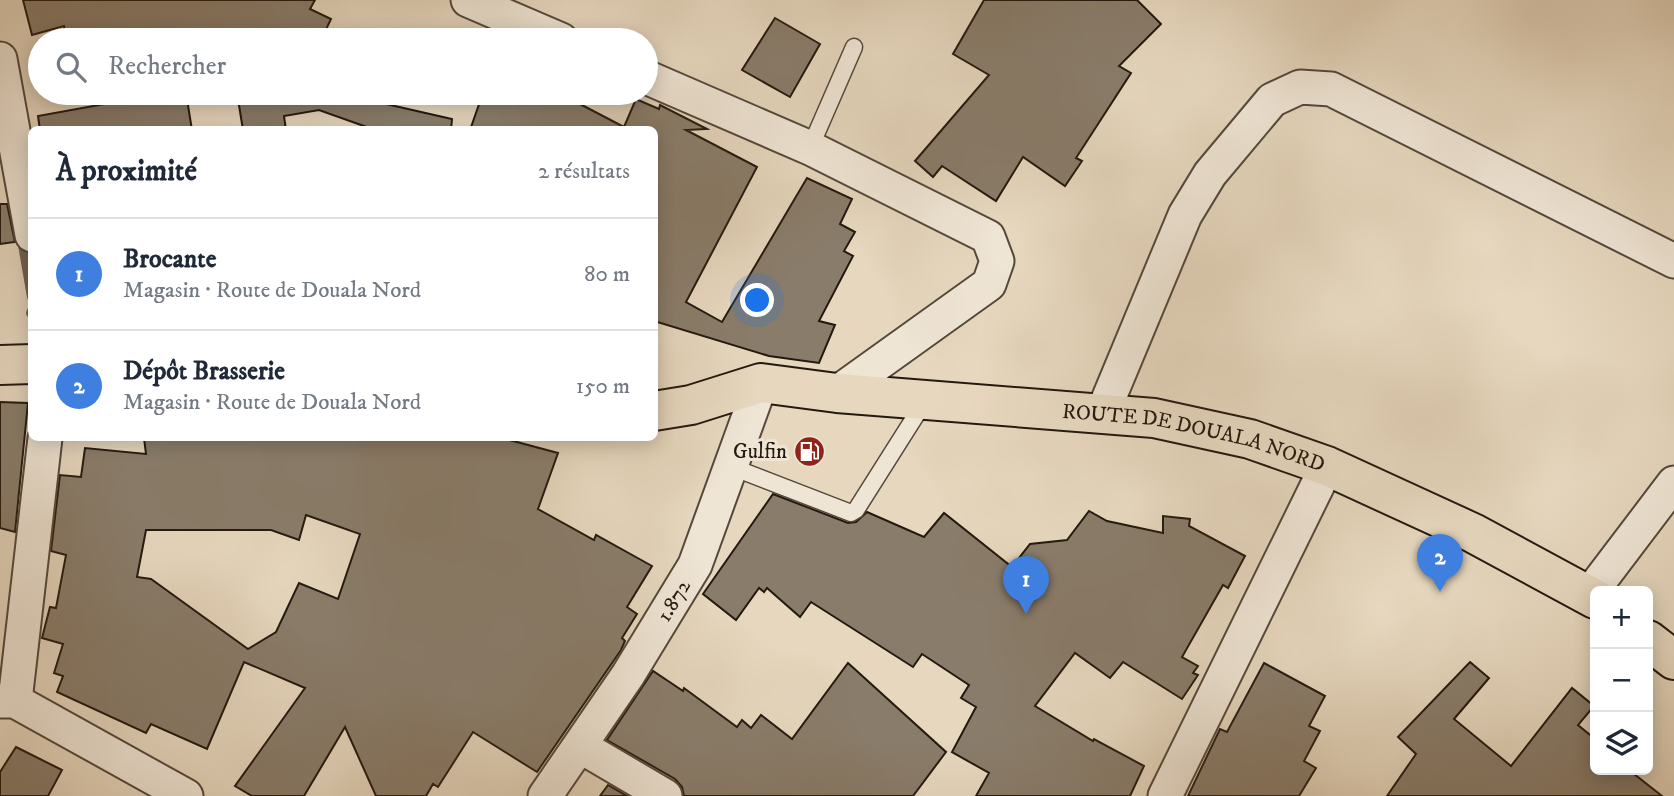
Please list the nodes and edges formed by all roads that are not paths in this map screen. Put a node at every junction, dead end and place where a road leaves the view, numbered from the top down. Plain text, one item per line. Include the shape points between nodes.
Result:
1 (468, 0) edge
2 (533, 28) edge
3 (854, 47) dead end
4 (0, 59) edge
5 (658, 82) edge
6 (810, 148) junction
7 (28, 213) edge
8 (1674, 261) edge
9 (28, 364) edge
10 (0, 365) edge
11 (761, 383) junction
12 (837, 393) junction
13 (925, 400) junction
14 (658, 410) edge
15 (1103, 412) junction
16 (44, 441) edge
17 (1327, 466) junction
18 (732, 467) junction
19 (1674, 483) edge
20 (1600, 586) edge
21 (1590, 596) edge
22 (1653, 644) edge
23 (1674, 660) edge
24 (8, 701) edge
25 (580, 746) junction
26 (186, 796) edge
27 (545, 796) edge
28 (665, 796) edge
29 (1165, 796) edge

1 - 2 street
3 - 6 lane
4 - 7 street
5 - 6 street
6 - 12 street via 988,237 997,261 989,284
8 - 15 street via 1331,89 1300,87 1272,100 1191,204
9 - 10 main road
11 - 12 main road, ROUTE DE DOUALA NORD
11 - 14 main road
11 - 18 street, 1.872
12 - 13 main road, ROUTE DE DOUALA NORD
13 - 15 main road, ROUTE DE DOUALA NORD
13 - 18 lane via 854,512
15 - 17 main road, ROUTE DE DOUALA NORD via 1250,439
16 - 24 street
17 - 21 main road, ROUTE DE DOUALA NORD via 1473,533
17 - 29 street
18 - 25 street, 1.872 via 695,565
19 - 20 street
22 - 23 main road
24 - 26 street
25 - 27 street, 1.872
25 - 28 street

